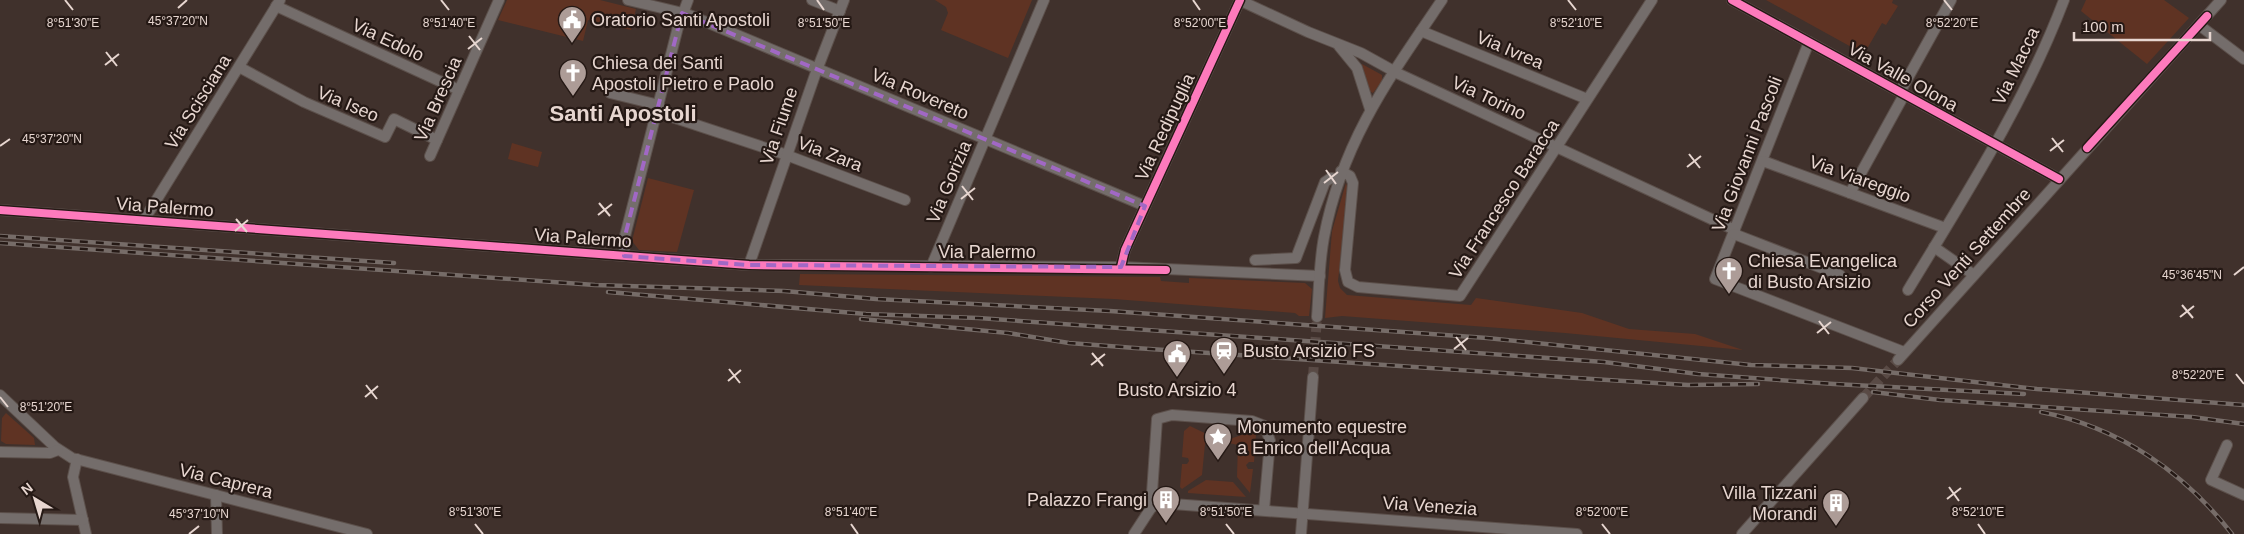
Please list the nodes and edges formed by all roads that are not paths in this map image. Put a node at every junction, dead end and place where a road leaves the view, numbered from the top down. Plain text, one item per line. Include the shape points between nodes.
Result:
1 (499, 0) edge
2 (628, 0) edge
3 (688, 0) edge
4 (812, 0) edge
5 (844, 0) edge
6 (1044, 0) edge
7 (1240, 0) edge
8 (1441, 0) edge
9 (1652, 0) edge
10 (1732, 0) edge
11 (1951, 0) edge
12 (2064, 0) edge
13 (2221, 0) edge
14 (278, 3) edge
15 (840, 11) junction
16 (682, 13) junction
17 (2198, 25) junction
18 (1421, 31) junction
19 (1809, 42) junction
20 (1339, 45) junction
21 (2244, 59) edge
22 (239, 68) junction
23 (817, 69) junction
24 (1393, 71) junction
25 (459, 90) junction
26 (610, 93) dead end
27 (1902, 93) junction
28 (1587, 100) junction
29 (658, 108) junction
30 (1370, 109) junction
31 (985, 139) junction
32 (437, 140) junction
33 (1995, 145) junction
34 (1556, 148) junction
35 (787, 155) junction
36 (430, 156) dead end
37 (1763, 161) junction
38 (1340, 175) junction
39 (2059, 179) junction
40 (1850, 193) junction
41 (904, 200) dead end
42 (1145, 206) junction
43 (0, 210) edge
44 (144, 220) junction
45 (1945, 228) junction
46 (1734, 232) junction
47 (1934, 247) junction
48 (624, 256) junction
49 (1255, 260) dead end
50 (749, 265) junction
51 (930, 267) junction
52 (1121, 267) junction
53 (1974, 274) junction
54 (1840, 275) dead end
55 (1320, 276) junction
56 (1908, 290) dead end
57 (1317, 317) tunnel mouth
58 (1901, 356) joint
59 (1313, 377) tunnel mouth
60 (0, 395) edge
61 (1863, 398) tunnel mouth
62 (2227, 445) dead end
63 (58, 450) junction
64 (0, 452) edge
65 (77, 459) junction
66 (216, 495) junction
67 (2244, 495) edge
68 (1151, 508) junction
69 (1264, 510) junction
70 (1303, 514) junction
71 (0, 518) edge
72 (83, 520) junction
73 (1467, 530) edge
74 (345, 531) edge
75 (86, 534) edge
76 (217, 534) edge
77 (367, 534) edge
78 (1134, 534) edge
79 (1301, 534) edge
80 (1577, 534) edge
81 (1742, 534) edge

1 - 25 street, Via Brescia
2 - 16 street, Via Rovereto
3 - 16 street
4 - 15 street
5 - 15 street, Via Fiume
6 - 31 street, Via Gorizia
7 - 20 street, Via Torino
7 - 42 street, Via Redipuglia
8 - 18 street
9 - 28 street, Via Francesco Baracca
10 - 19 street, Via Valle Olona
11 - 27 street
12 - 33 street, Via Macca via 2038,61
13 - 17 street, Corso Venti Settembre
14 - 22 street, Via Scisciana
14 - 25 street, Via Edolo
15 - 23 street, Via Fiume
16 - 23 street, Via Rovereto
16 - 29 street
17 - 21 street
17 - 39 street, Corso Venti Settembre
18 - 24 street
18 - 28 street, Via Ivrea
19 - 27 street, Via Valle Olona
19 - 37 street, Via Giovanni Pascoli
20 - 24 street, Via Torino
20 - 30 street, Via Torino via 1357,68
22 - 32 street, Via Iseo via 304,102 385,137 394,119
22 - 44 street, Via Scisciana
23 - 31 street, Via Rovereto
23 - 35 street, Via Fiume
24 - 30 street
24 - 34 street, Via Torino
25 - 32 street, Via Brescia
26 - 29 street, Via Zara
27 - 33 street, Via Valle Olona
27 - 40 street
28 - 34 street, Via Francesco Baracca
29 - 35 street, Via Zara
29 - 48 street via 625,236
30 - 38 street
31 - 42 street, Via Rovereto
31 - 51 street, Via Gorizia
32 - 36 street, Via Brescia
33 - 39 street, Via Valle Olona
33 - 45 street, Via Macca
34 - 38 street, Via Francesco Baracca via 1460,296 1358,287 1348,282 1345,270 1353,183 1350,176
34 - 46 street, Via Torino
35 - 41 street, Via Zara
35 - 50 street, Via Fiume
37 - 40 street, Via Viareggio
37 - 46 street, Via Giovanni Pascoli
38 - 49 street via 1325,182 1296,258
38 - 55 street via 1323,239
39 - 53 street, Corso Venti Settembre
40 - 45 street, Via Viareggio
42 - 52 street, Via Redipuglia
43 - 44 street, Via Palermo
44 - 48 street, Via Palermo
45 - 47 street, Via Macca
46 - 54 street, Via Torino
46 - 58 street, Via Giovanni Pascoli via 1715,279
47 - 53 street
47 - 56 street, Via Macca
48 - 50 street, Via Palermo
50 - 51 street, Via Palermo
51 - 52 street, Via Palermo
52 - 55 street, Via Palermo
53 - 58 street, Corso Venti Settembre
55 - 57 street
59 - 70 street
60 - 63 street
61 - 81 street
62 - 67 street via 2211,480
63 - 64 street via 50,453
63 - 65 street, Via Caprera
65 - 66 street, Via Caprera
65 - 72 street via 73,477
66 - 74 street, Via Caprera
66 - 76 street
68 - 69 street, Via Venezia via 1159,503
68 - 69 street via 1157,419 1172,414 1252,420 1265,426 1270,441
68 - 78 street
69 - 70 street, Via Venezia
70 - 73 street, Via Venezia
70 - 79 street
71 - 72 street
72 - 75 street
73 - 80 street, Via Venezia
74 - 77 street, Via Caprera

